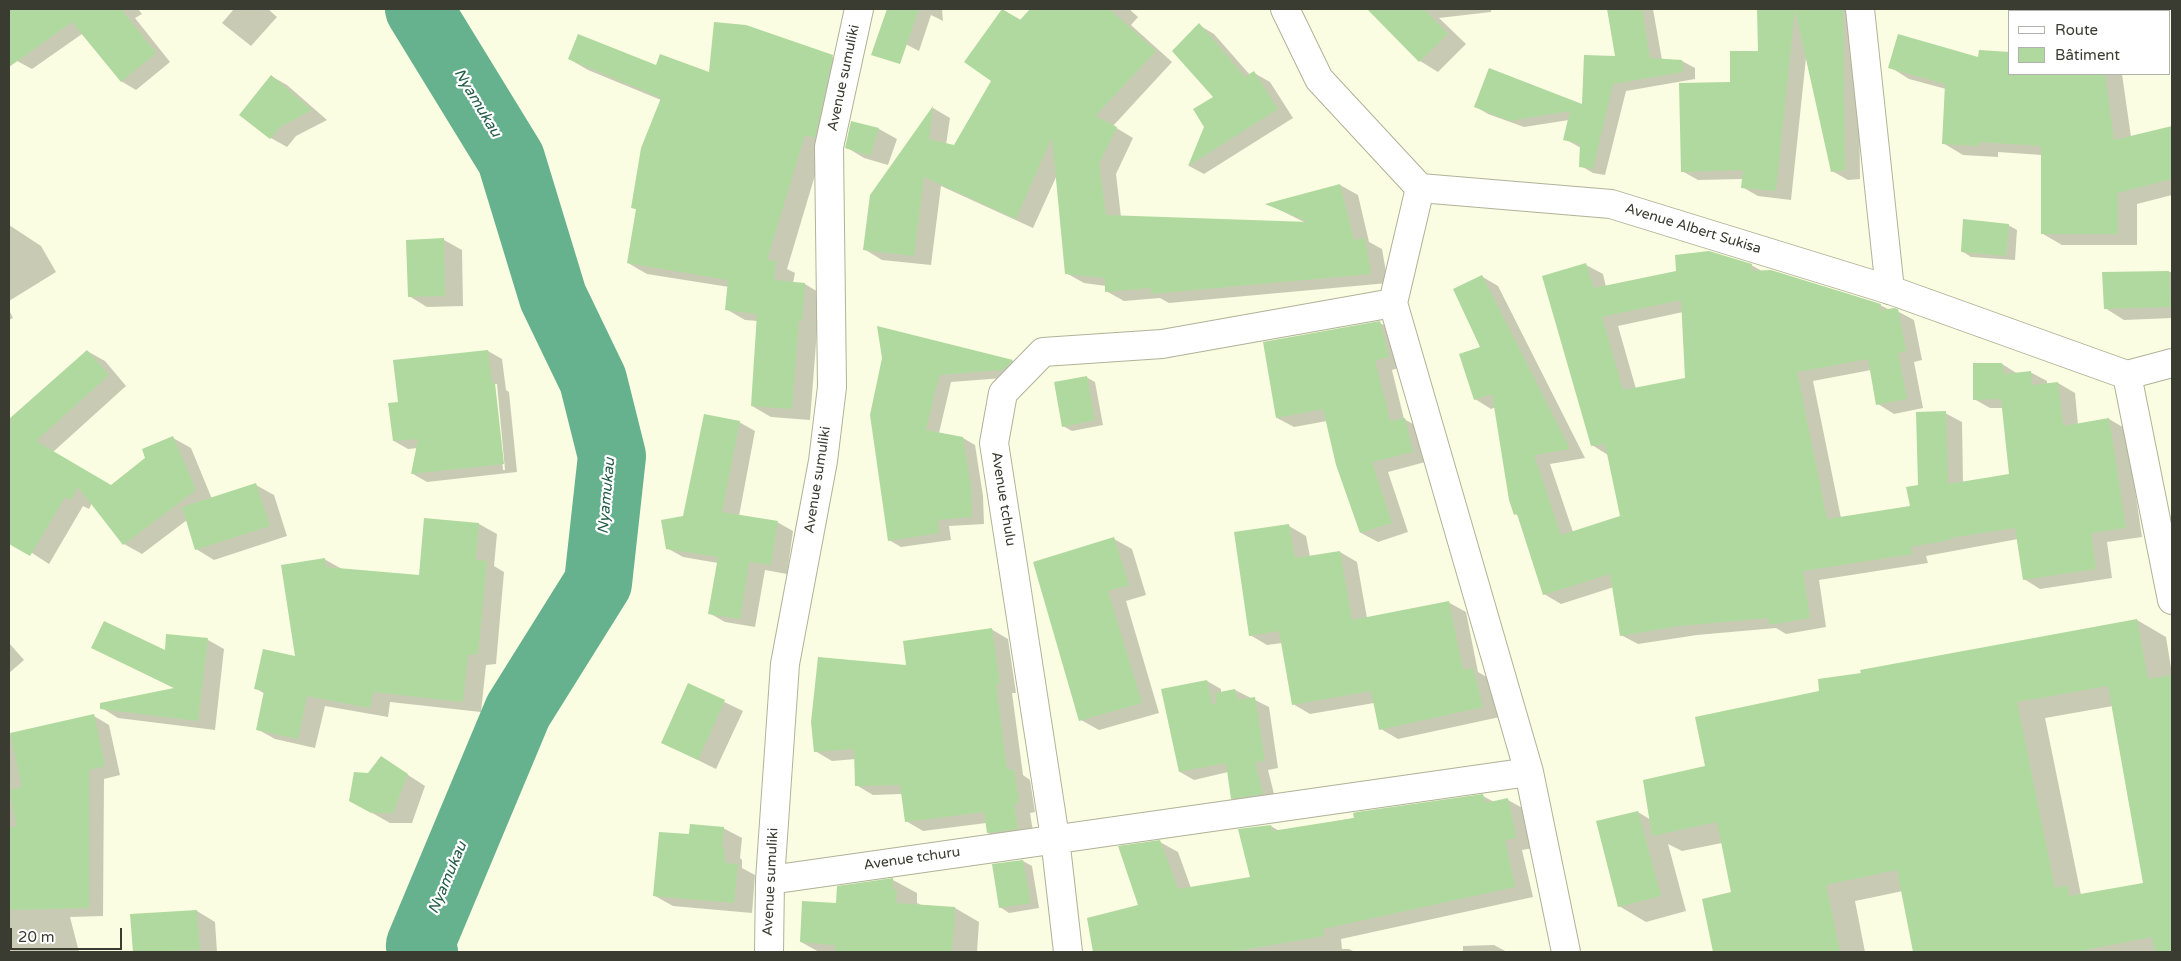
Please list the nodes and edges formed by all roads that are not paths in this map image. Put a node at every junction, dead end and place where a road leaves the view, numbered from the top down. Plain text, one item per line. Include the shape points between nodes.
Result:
1 (859, 9) edge
2 (1284, 9) edge
3 (1860, 9) edge
4 (1420, 188) junction
5 (1890, 290) junction
6 (1393, 303) junction
7 (2172, 363) edge
8 (2127, 375) junction
9 (2172, 600) edge
10 (1529, 772) junction
11 (1055, 838) junction
12 (770, 880) junction
13 (769, 952) edge
14 (1068, 952) edge
15 (1566, 952) edge

1 - 12 street, Avenue sumuliki via 829,147 832,387 823,461 784,664
2 - 4 street via 1319,79
3 - 5 street
4 - 5 street, Avenue Albert Sukisa via 1611,204
4 - 6 street
5 - 8 street, Avenue Albert Sukisa
6 - 10 street
6 - 11 street, Avenue tchulu via 1162,344 1043,352 1003,393 994,443
7 - 8 street
8 - 9 street
10 - 11 street, Avenue tchuru
10 - 15 street
11 - 12 street, Avenue tchuru
11 - 14 street, Avenue tchulu
12 - 13 street, Avenue sumuliki

